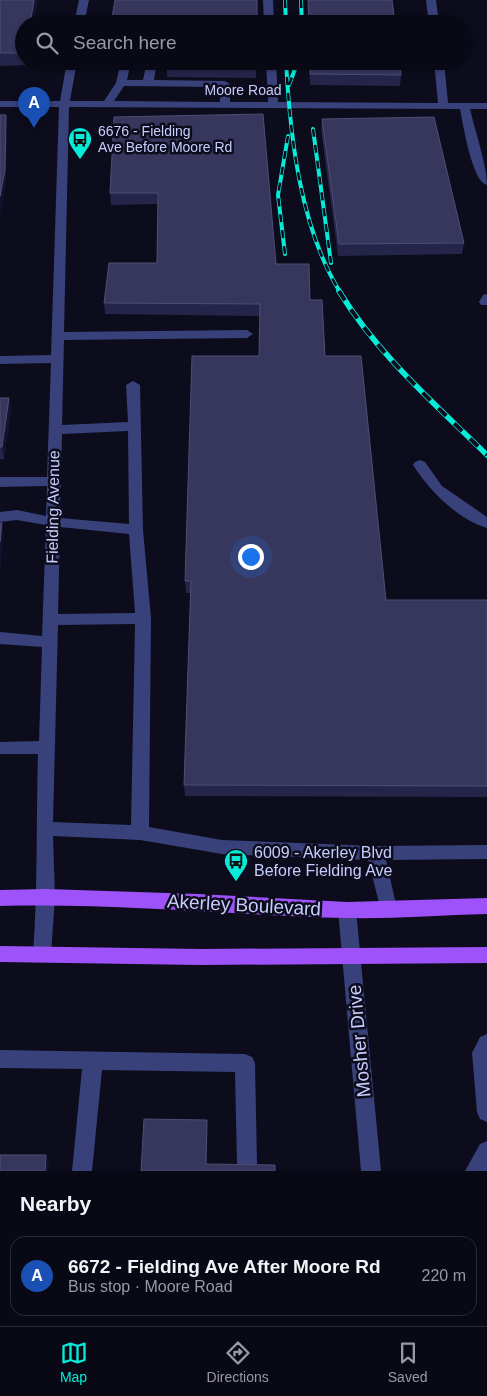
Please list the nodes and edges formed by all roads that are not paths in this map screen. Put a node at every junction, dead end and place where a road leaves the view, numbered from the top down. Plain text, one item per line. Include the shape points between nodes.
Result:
1 (84, 0) edge
2 (268, 0) edge
3 (431, 0) edge
4 (81, 15) edge
5 (269, 15) edge
6 (433, 15) edge
7 (70, 70) edge
8 (124, 70) edge
9 (150, 70) edge
10 (271, 70) edge
11 (440, 70) edge
12 (121, 83) junction
13 (148, 83) junction
14 (0, 104) edge
15 (225, 104) junction
16 (273, 104) junction
17 (64, 105) junction
18 (107, 105) junction
19 (443, 106) junction
20 (464, 106) junction
21 (487, 106) edge
22 (487, 182) edge
23 (247, 334) dead end
24 (58, 336) junction
25 (57, 359) junction
26 (0, 360) edge
27 (133, 385) dead end
28 (135, 426) junction
29 (55, 430) junction
30 (420, 465) dead end
31 (54, 481) junction
32 (0, 482) edge
33 (0, 516) edge
34 (54, 522) junction
35 (487, 523) edge
36 (136, 530) junction
37 (143, 618) junction
38 (50, 620) junction
39 (0, 638) edge
40 (50, 642) junction
41 (46, 747) junction
42 (0, 748) edge
43 (44, 829) junction
44 (140, 834) junction
45 (487, 852) edge
46 (375, 853) junction
47 (46, 897) junction
48 (0, 898) edge
49 (487, 906) edge
50 (388, 909) junction
51 (347, 910) junction
52 (0, 954) edge
53 (42, 954) junction
54 (487, 955) edge
55 (352, 956) junction
56 (487, 1043) edge
57 (0, 1059) edge
58 (93, 1061) junction
59 (487, 1112) edge
60 (487, 1151) edge
61 (246, 1162) dead end
62 (82, 1171) edge
63 (371, 1171) edge
64 (475, 1171) edge

1 - 4 street
2 - 5 street
3 - 6 street
7 - 17 street, Fielding Avenue
8 - 12 street
9 - 13 street
10 - 16 street
11 - 19 street
12 - 13 street
12 - 18 street
13 - 15 street via 225,84
14 - 17 street, Moore Road
15 - 16 street, Moore Road
15 - 18 street, Moore Road
16 - 19 street, Moore Road
17 - 18 street, Moore Road
17 - 24 street, Fielding Avenue
19 - 20 street, Moore Road
20 - 21 street, Moore Road
20 - 22 street via 477,162
23 - 24 street
24 - 25 street, Fielding Avenue
25 - 26 street
25 - 29 street, Fielding Avenue
27 - 28 street
28 - 29 street
28 - 36 street
29 - 31 street, Fielding Avenue
30 - 35 street via 437,489
31 - 32 street
31 - 34 street, Fielding Avenue
33 - 34 street via 17,515
34 - 36 street
34 - 38 street, Fielding Avenue
36 - 37 street
37 - 38 street
37 - 44 street
38 - 40 street, Fielding Avenue
39 - 40 street
40 - 41 street, Fielding Avenue
41 - 42 street
41 - 43 street, Fielding Avenue
43 - 44 street
43 - 47 street, Fielding Avenue
44 - 46 street via 222,847
45 - 46 street
46 - 50 street
47 - 48 main road, Akerley Boulevard
47 - 51 main road, Akerley Boulevard
47 - 53 street, Fielding Avenue
49 - 50 main road, Akerley Boulevard
50 - 51 main road, Akerley Boulevard
51 - 55 street, Mosher Drive
52 - 53 main road
53 - 55 main road
54 - 55 main road
55 - 63 street, Mosher Drive
56 - 59 street via 482,1053
57 - 58 street
58 - 61 street via 245,1063
58 - 62 street
60 - 64 street

